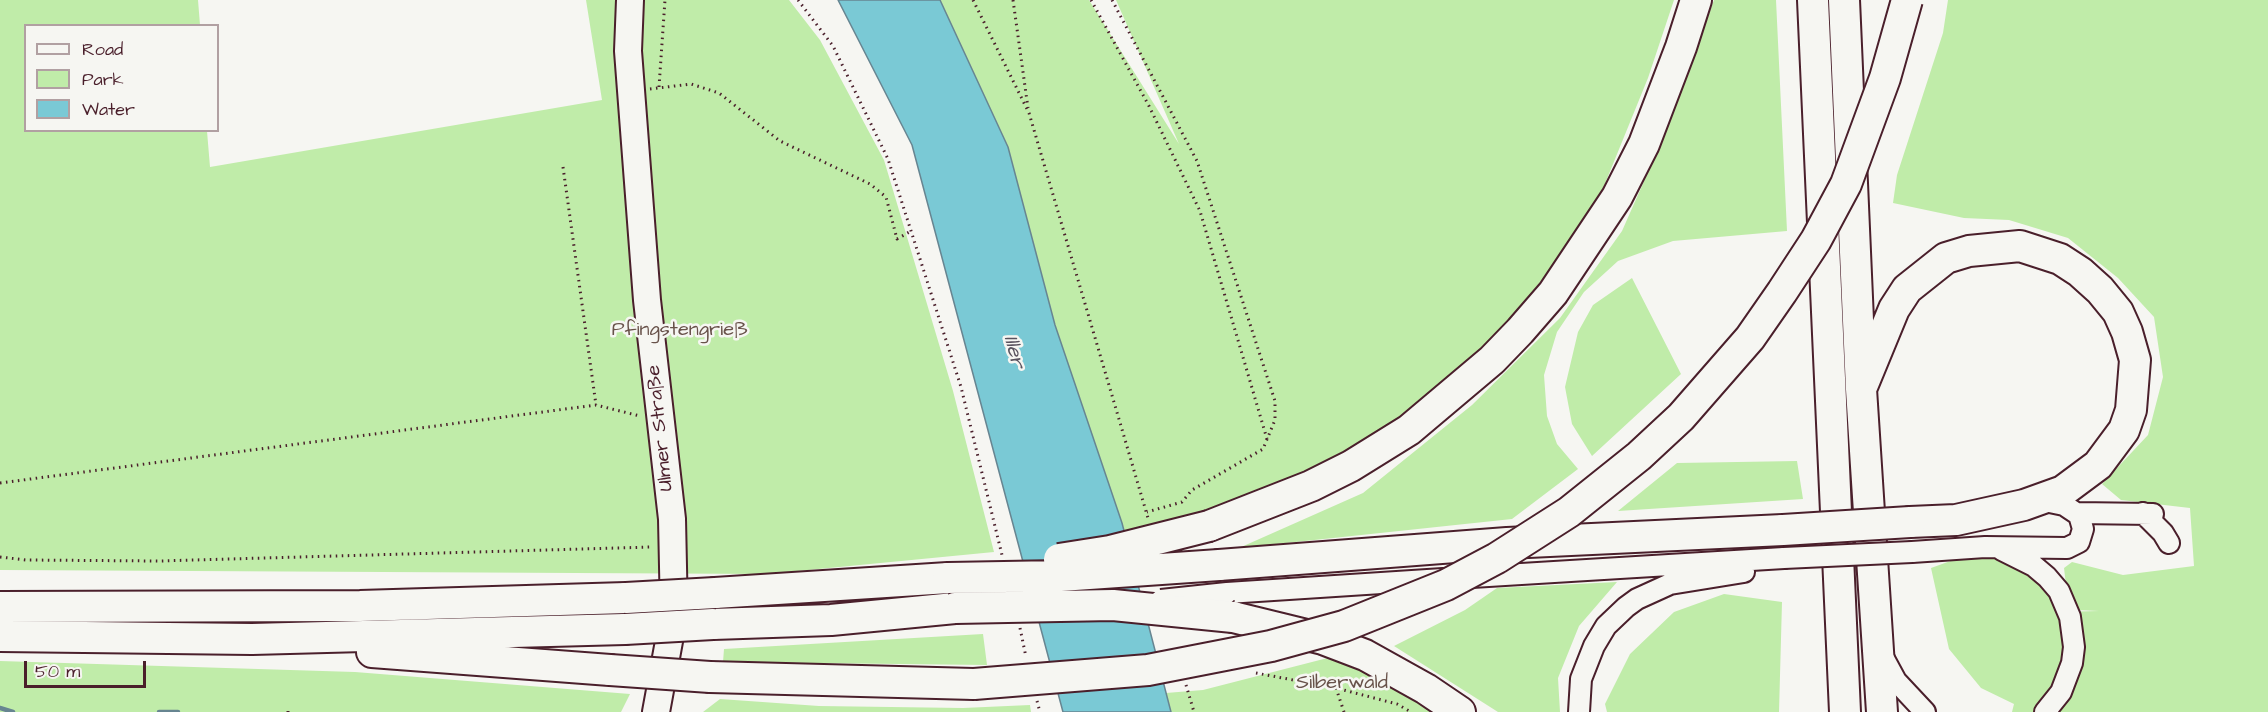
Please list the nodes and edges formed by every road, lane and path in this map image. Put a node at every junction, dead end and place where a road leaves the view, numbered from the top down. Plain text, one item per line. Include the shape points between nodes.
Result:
1 (630, 0) edge
2 (665, 0) edge
3 (798, 0) edge
4 (973, 0) edge
5 (1012, 0) edge
6 (1091, 0) edge
7 (1112, 0) edge
8 (1696, 0) edge
9 (1813, 0) edge
10 (1844, 0) edge
11 (1907, 0) edge
12 (659, 87) junction
13 (631, 94) junction
14 (1029, 112) junction
15 (563, 167) dead end
16 (910, 231) junction
17 (1861, 389) junction
18 (596, 405) junction
19 (660, 418) junction
20 (1268, 440) junction
21 (0, 483) edge
22 (2038, 500) junction
23 (2076, 513) junction
24 (2169, 543) dead end
25 (1784, 544) junction
26 (672, 546) junction
27 (1985, 547) junction
28 (0, 557) edge
29 (1003, 561) dead end
30 (948, 578) junction
31 (1443, 579) junction
32 (1226, 592) junction
33 (0, 607) edge
34 (1017, 619) dead end
35 (1289, 630) junction
36 (0, 636) edge
37 (252, 639) junction
38 (1878, 650) junction
39 (1029, 666) dead end
40 (1246, 671) dead end
41 (1336, 687) junction
42 (1187, 688) dead end
43 (1037, 700) dead end
44 (1842, 705) edge
45 (656, 712) edge
46 (1040, 712) edge
47 (1194, 712) edge
48 (1344, 712) edge
49 (1411, 712) edge
50 (1460, 712) edge
51 (1579, 712) edge
52 (1882, 712) edge
53 (1924, 712) edge
54 (2045, 712) edge

1 - 13 main road, Ulmer Straße
2 - 12 path
3 - 16 path via 833,46 888,159
4 - 14 path
5 - 14 path
6 - 20 path via 1200,211
7 - 20 path via 1197,162 1275,401 1275,420
8 - 30 highway, bridge via 1644,144 1617,197 1552,293 1520,331 1492,360 1409,430 1311,486 1209,526 1110,551
9 - 44 highway
10 - 17 highway
11 - 37 highway, bridge via 1882,88 1846,184 1816,240 1750,338 1681,417 1569,512 1497,558 1446,585 1344,626 1271,646 1148,670 974,684 710,677 334,649
12 - 13 path
12 - 16 path via 691,84 719,93 780,141 870,184 886,197 897,239
13 - 19 main road, Ulmer Straße
14 - 20 path via 1146,512 1182,502 1192,489 1263,450
15 - 18 path
16 - 29 path via 961,387
17 - 22 highway via 1894,309 1907,289 1946,258 1969,251 2020,246 2060,259 2100,290 2118,312 2134,360 2135,384 2124,430 2110,452 2082,478
17 - 38 highway
18 - 19 path
18 - 21 path
19 - 26 main road, Ulmer Straße
22 - 23 lane via 2064,505
22 - 25 highway, bridge via 1988,514 1910,522
23 - 24 lane via 2148,514
23 - 27 lane via 2083,529 2079,542 2067,548
25 - 27 lane, bridge via 1912,552
25 - 31 lane
25 - 32 highway via 1507,543
25 - 51 lane via 1770,569 1684,580 1637,599 1606,626 1593,646 1581,679
26 - 28 path via 159,561
26 - 45 main road, Ulmer Straße via 674,615
27 - 54 lane via 2010,553 2034,566 2059,591 2066,605 2073,630 2072,663 2061,692
30 - 32 highway, bridge via 1060,576
30 - 33 highway, bridge via 626,598 372,606
31 - 32 lane
31 - 35 lane via 1389,594 1334,620
32 - 35 highway
32 - 37 highway, bridge via 1113,604 956,608 831,620
34 - 39 path
35 - 50 highway via 1365,655
36 - 37 highway
38 - 52 highway
38 - 53 lane via 1896,681
40 - 41 path
41 - 48 path
41 - 49 path via 1397,704
42 - 47 path
43 - 46 path

